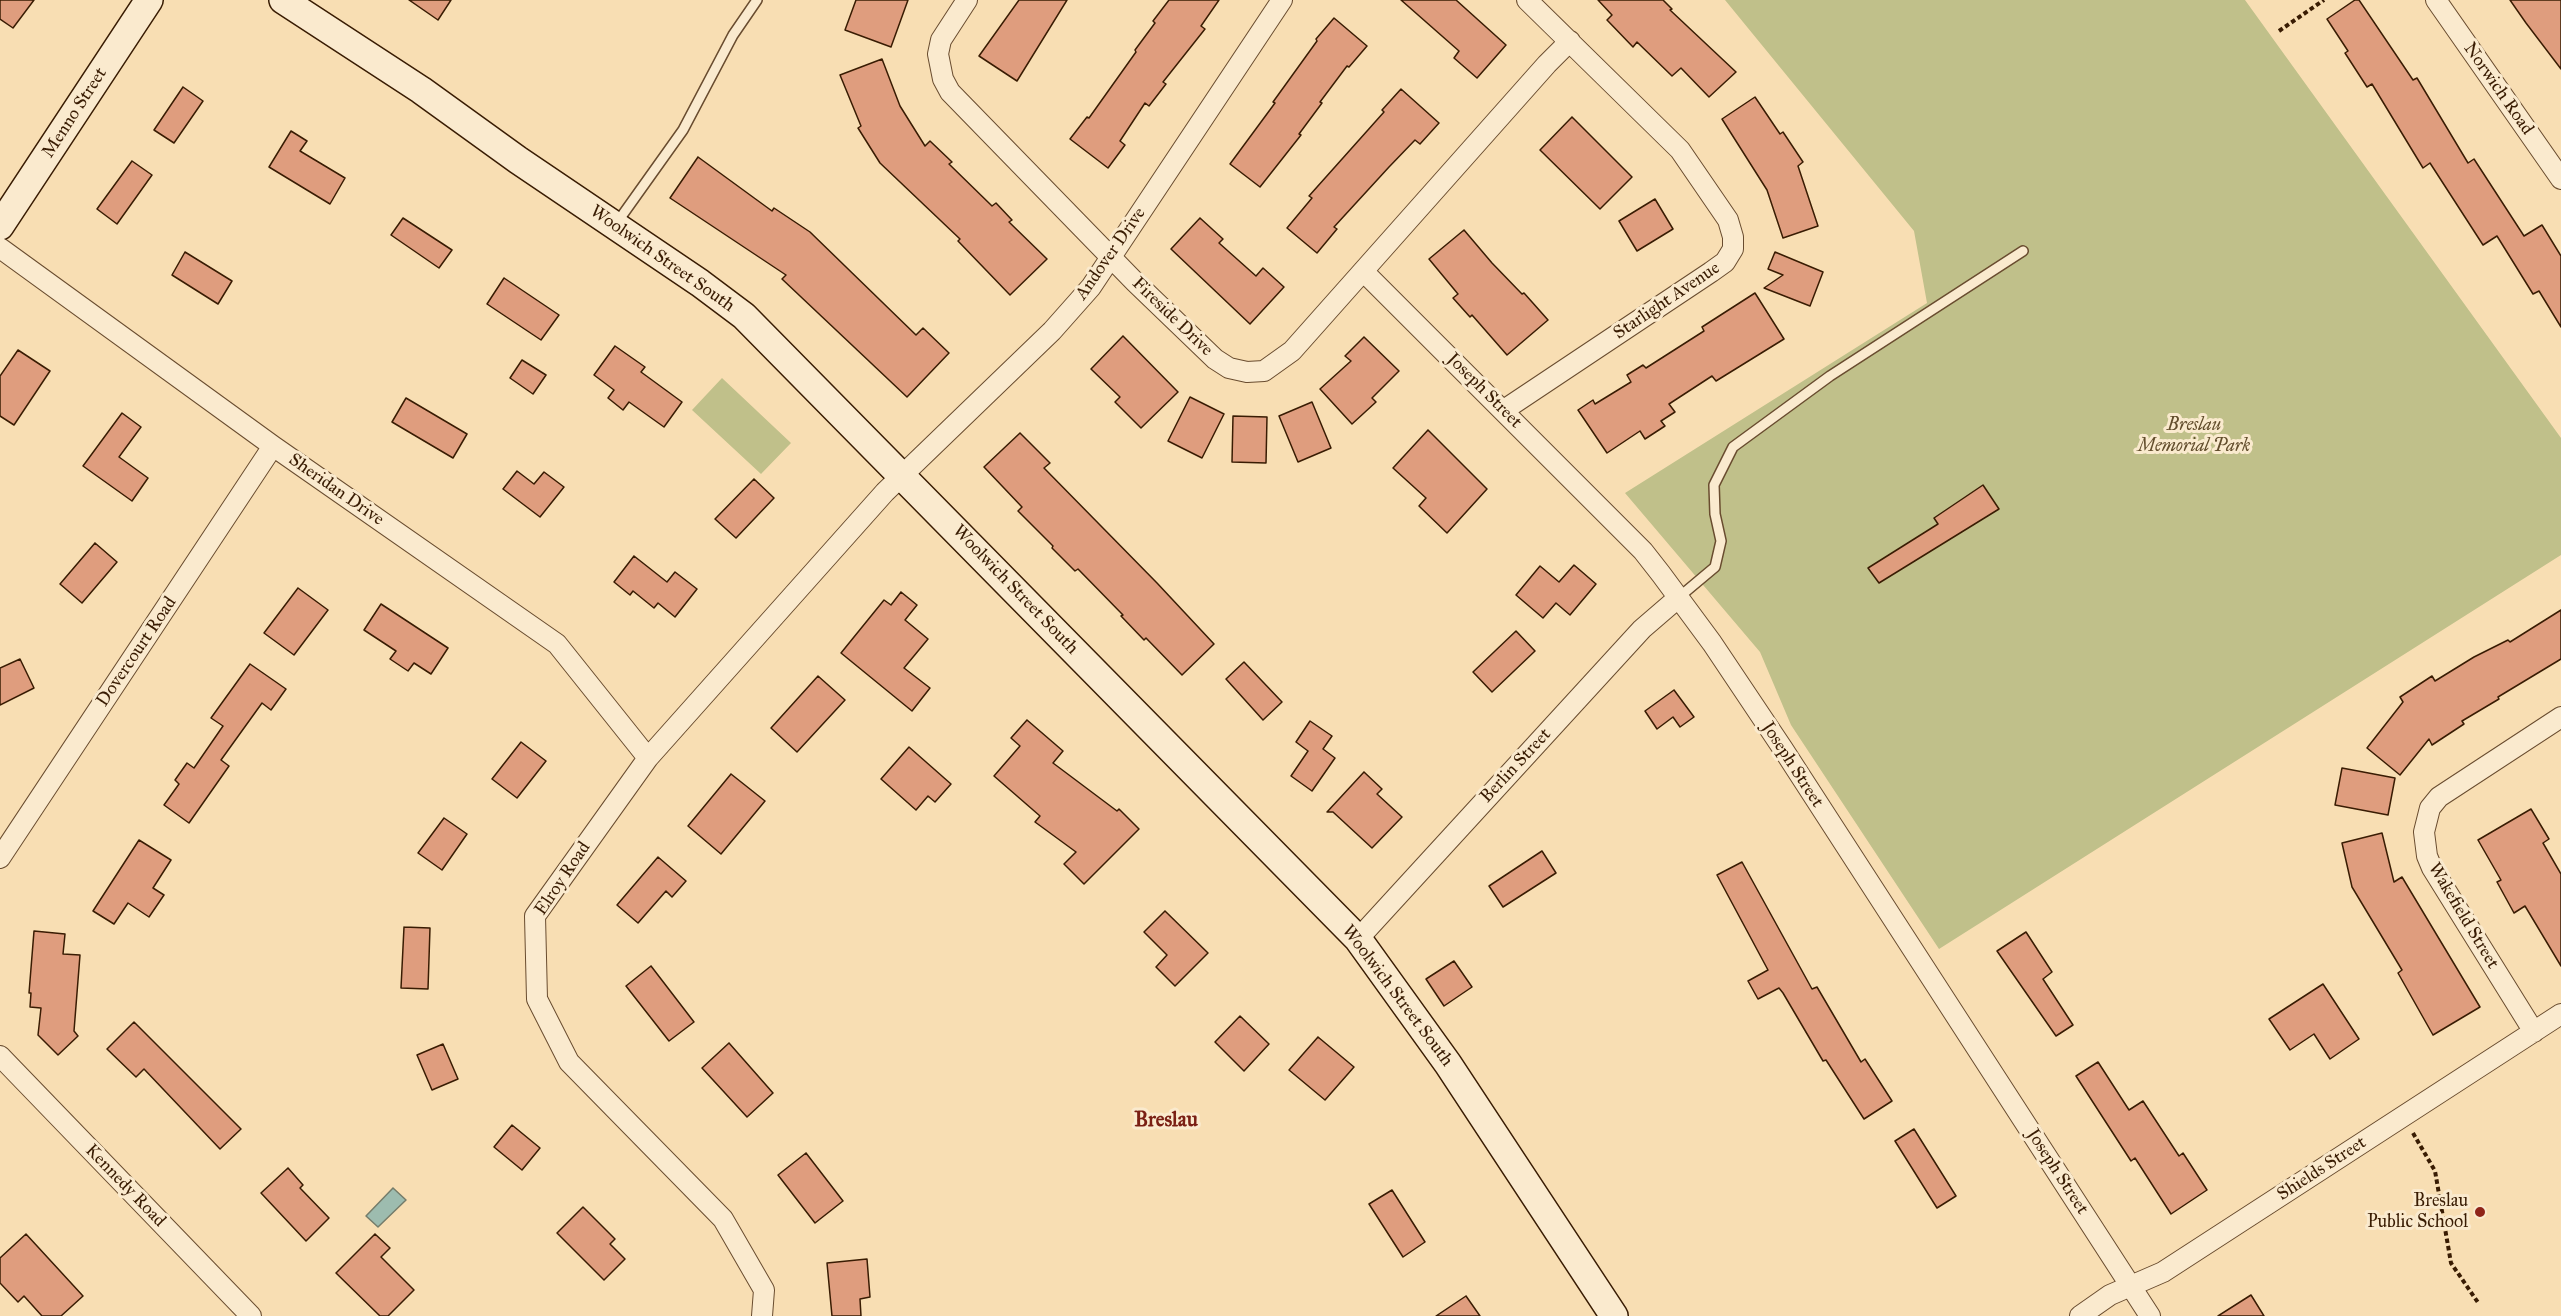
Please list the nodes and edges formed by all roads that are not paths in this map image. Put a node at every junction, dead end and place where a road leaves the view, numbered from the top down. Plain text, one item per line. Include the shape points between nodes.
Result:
1 (149, 0) edge
2 (283, 0) edge
3 (757, 0) edge
4 (967, 0) edge
5 (1282, 0) edge
6 (1527, 0) edge
7 (2436, 0) edge
8 (1570, 41) junction
9 (2560, 176) edge
10 (0, 226) edge
11 (615, 226) junction
12 (0, 248) edge
13 (2023, 251) dead end
14 (1110, 256) junction
15 (1363, 271) junction
16 (1504, 410) junction
17 (273, 446) junction
18 (902, 477) junction
19 (1678, 598) junction
20 (2561, 717) edge
21 (648, 758) junction
22 (0, 858) edge
23 (1358, 939) junction
24 (2561, 1014) edge
25 (2534, 1032) junction
26 (0, 1056) edge
27 (2131, 1287) junction
28 (251, 1316) edge
29 (762, 1316) edge
30 (1614, 1316) edge
31 (2079, 1316) edge
32 (2150, 1316) edge

1 - 10 street, Menno Street
2 - 11 street, Woolwich Street South via 421,90
3 - 11 lane via 733,35 683,130
4 - 14 street, Fireside Drive via 941,40 938,54 950,92
5 - 14 street, Andover Drive
6 - 8 street, Starlight Avenue
7 - 9 street, Norwich Road
8 - 15 street, Fireside Drive
8 - 16 street, Starlight Avenue via 1680,150 1728,220 1733,249 1725,262 1711,272
11 - 18 street, Woolwich Street South via 744,316
12 - 17 street, Sheridan Drive
13 - 19 lane via 1830,376 1733,447 1714,484 1721,541 1715,567
14 - 15 street, Fireside Drive via 1215,359 1229,368 1247,372 1264,370 1292,351
14 - 18 street, Andover Drive via 1091,287 1052,331
15 - 16 street, Joseph Street
16 - 19 street, Joseph Street via 1643,551
17 - 21 street, Sheridan Drive via 557,644
17 - 22 street, Dovercourt Road
18 - 21 street, Elroy Road
18 - 23 street, Woolwich Street South
19 - 23 street, Berlin Street via 1642,629
19 - 27 street, Joseph Street via 1783,749
20 - 25 street, Wakefield Street via 2439,797 2430,808 2424,832 2432,868
21 - 29 street, Elroy Road via 535,916 537,999 569,1062 723,1218 764,1290
23 - 30 street, Woolwich Street South via 1448,1064
24 - 25 street, Shields Street
25 - 27 street, Shields Street via 2163,1272
26 - 28 street, Kennedy Road
27 - 31 street, Shields Street via 2110,1295
27 - 32 street, Joseph Street

